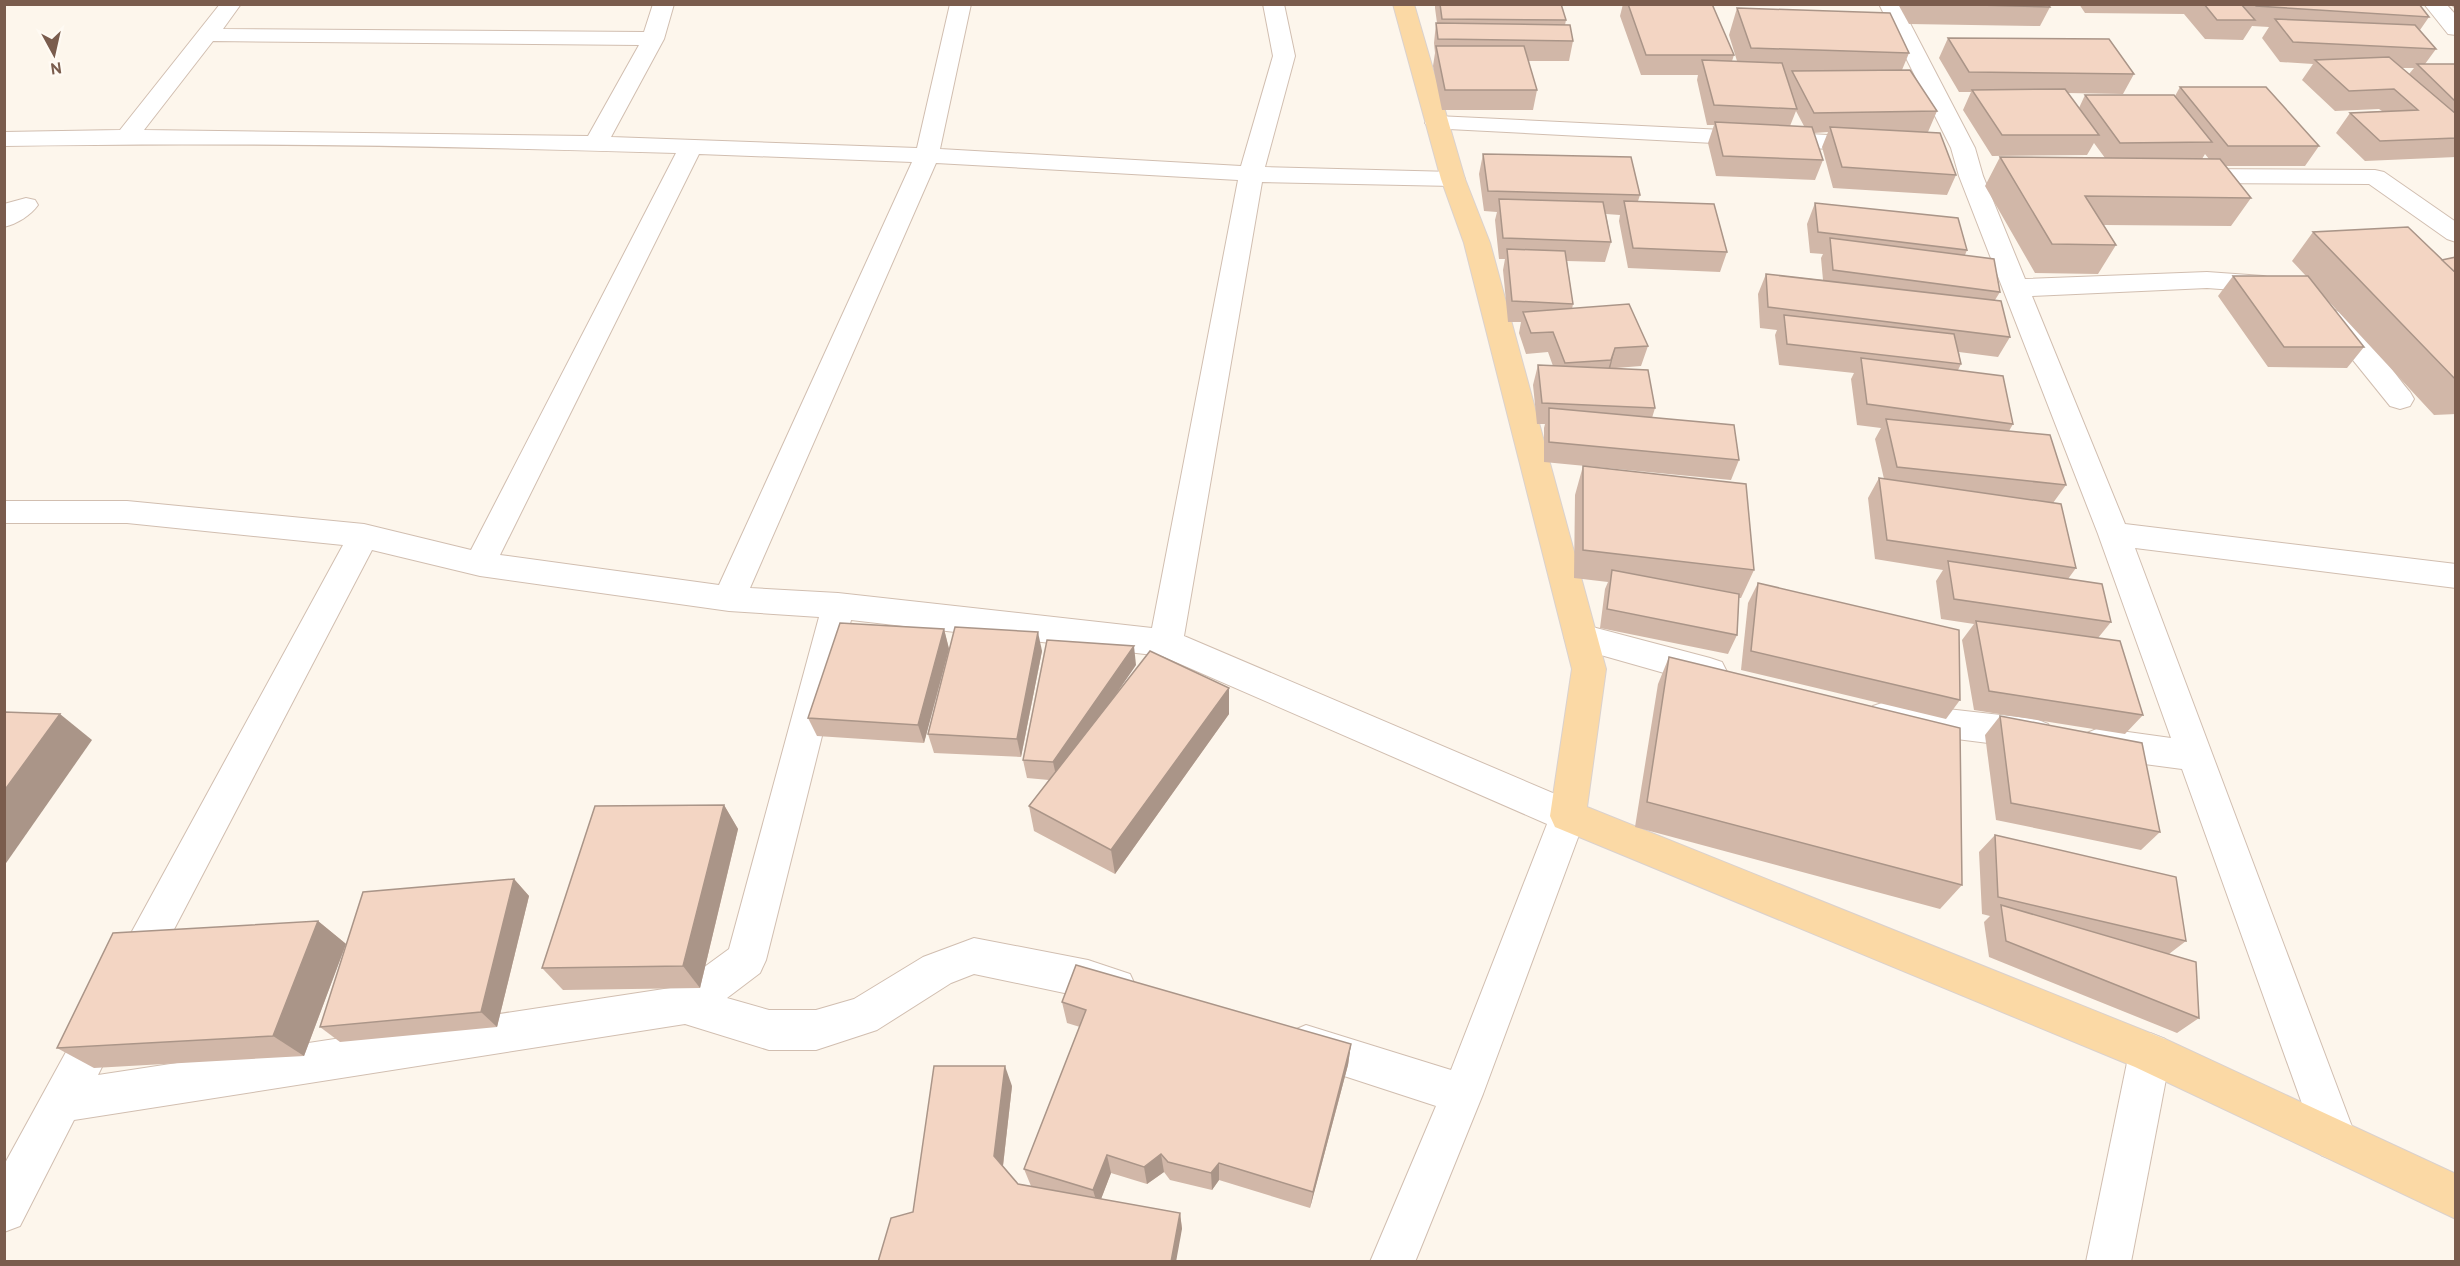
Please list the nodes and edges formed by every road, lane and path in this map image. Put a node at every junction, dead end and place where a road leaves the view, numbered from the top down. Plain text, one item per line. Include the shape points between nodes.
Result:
1 (231, 4) edge
2 (664, 4) edge
3 (961, 4) edge
4 (1273, 4) edge
5 (1403, 4) edge
6 (1889, 4) edge
7 (2434, 4) edge
8 (2456, 29) edge
9 (207, 35) junction
10 (653, 39) junction
11 (1437, 123) junction
12 (128, 137) junction
13 (4, 139) edge
14 (595, 144) junction
15 (1891, 145) edge
16 (691, 147) junction
17 (927, 156) junction
18 (1251, 174) junction
19 (2173, 176) edge
20 (1453, 179) junction
21 (15, 209) edge
22 (4, 221) edge
23 (2456, 234) edge
24 (2015, 288) junction
25 (2400, 399) dead end
26 (4, 512) edge
27 (2114, 534) junction
28 (364, 536) junction
29 (480, 564) junction
30 (2456, 576) edge
31 (729, 599) junction
32 (838, 606) junction
33 (1581, 637) junction
34 (1166, 643) junction
35 (1739, 680) edge
36 (1852, 711) edge
37 (2195, 756) junction
38 (1568, 816) junction
39 (1145, 995) edge
40 (685, 1005) junction
41 (1270, 1034) edge
42 (2150, 1053) junction
43 (1462, 1094) junction
44 (63, 1101) junction
45 (2336, 1140) junction
46 (2456, 1197) edge
47 (4, 1210) edge
48 (1392, 1262) edge
49 (2108, 1262) edge

1 - 9 street
2 - 10 street
3 - 17 street
4 - 18 street via 1284,56
5 - 11 main road
6 - 24 street via 1967,162
7 - 8 street
9 - 10 street
9 - 12 street
10 - 14 street
11 - 15 street
11 - 20 main road
12 - 13 street
12 - 14 street
14 - 16 street
16 - 17 street
16 - 29 street
17 - 18 street
17 - 31 street
18 - 20 street
18 - 34 street
19 - 23 street via 2375,177
20 - 33 main road via 1477,243
21 - 22 street
24 - 25 street via 2206,280 2264,284 2325,311
24 - 27 street
26 - 28 street via 127,512
27 - 30 street
27 - 37 street
28 - 29 street
28 - 44 street
29 - 31 street
31 - 32 street
32 - 34 street
32 - 40 street via 746,960
33 - 35 street
33 - 38 main road via 1589,669
34 - 38 street
36 - 37 street
37 - 45 street
38 - 42 main road
38 - 43 street
39 - 40 street via 974,956 937,970 863,1016 816,1030 769,1030
40 - 44 street
41 - 43 street
42 - 45 main road
42 - 49 street
43 - 48 street
44 - 47 street
45 - 46 main road

